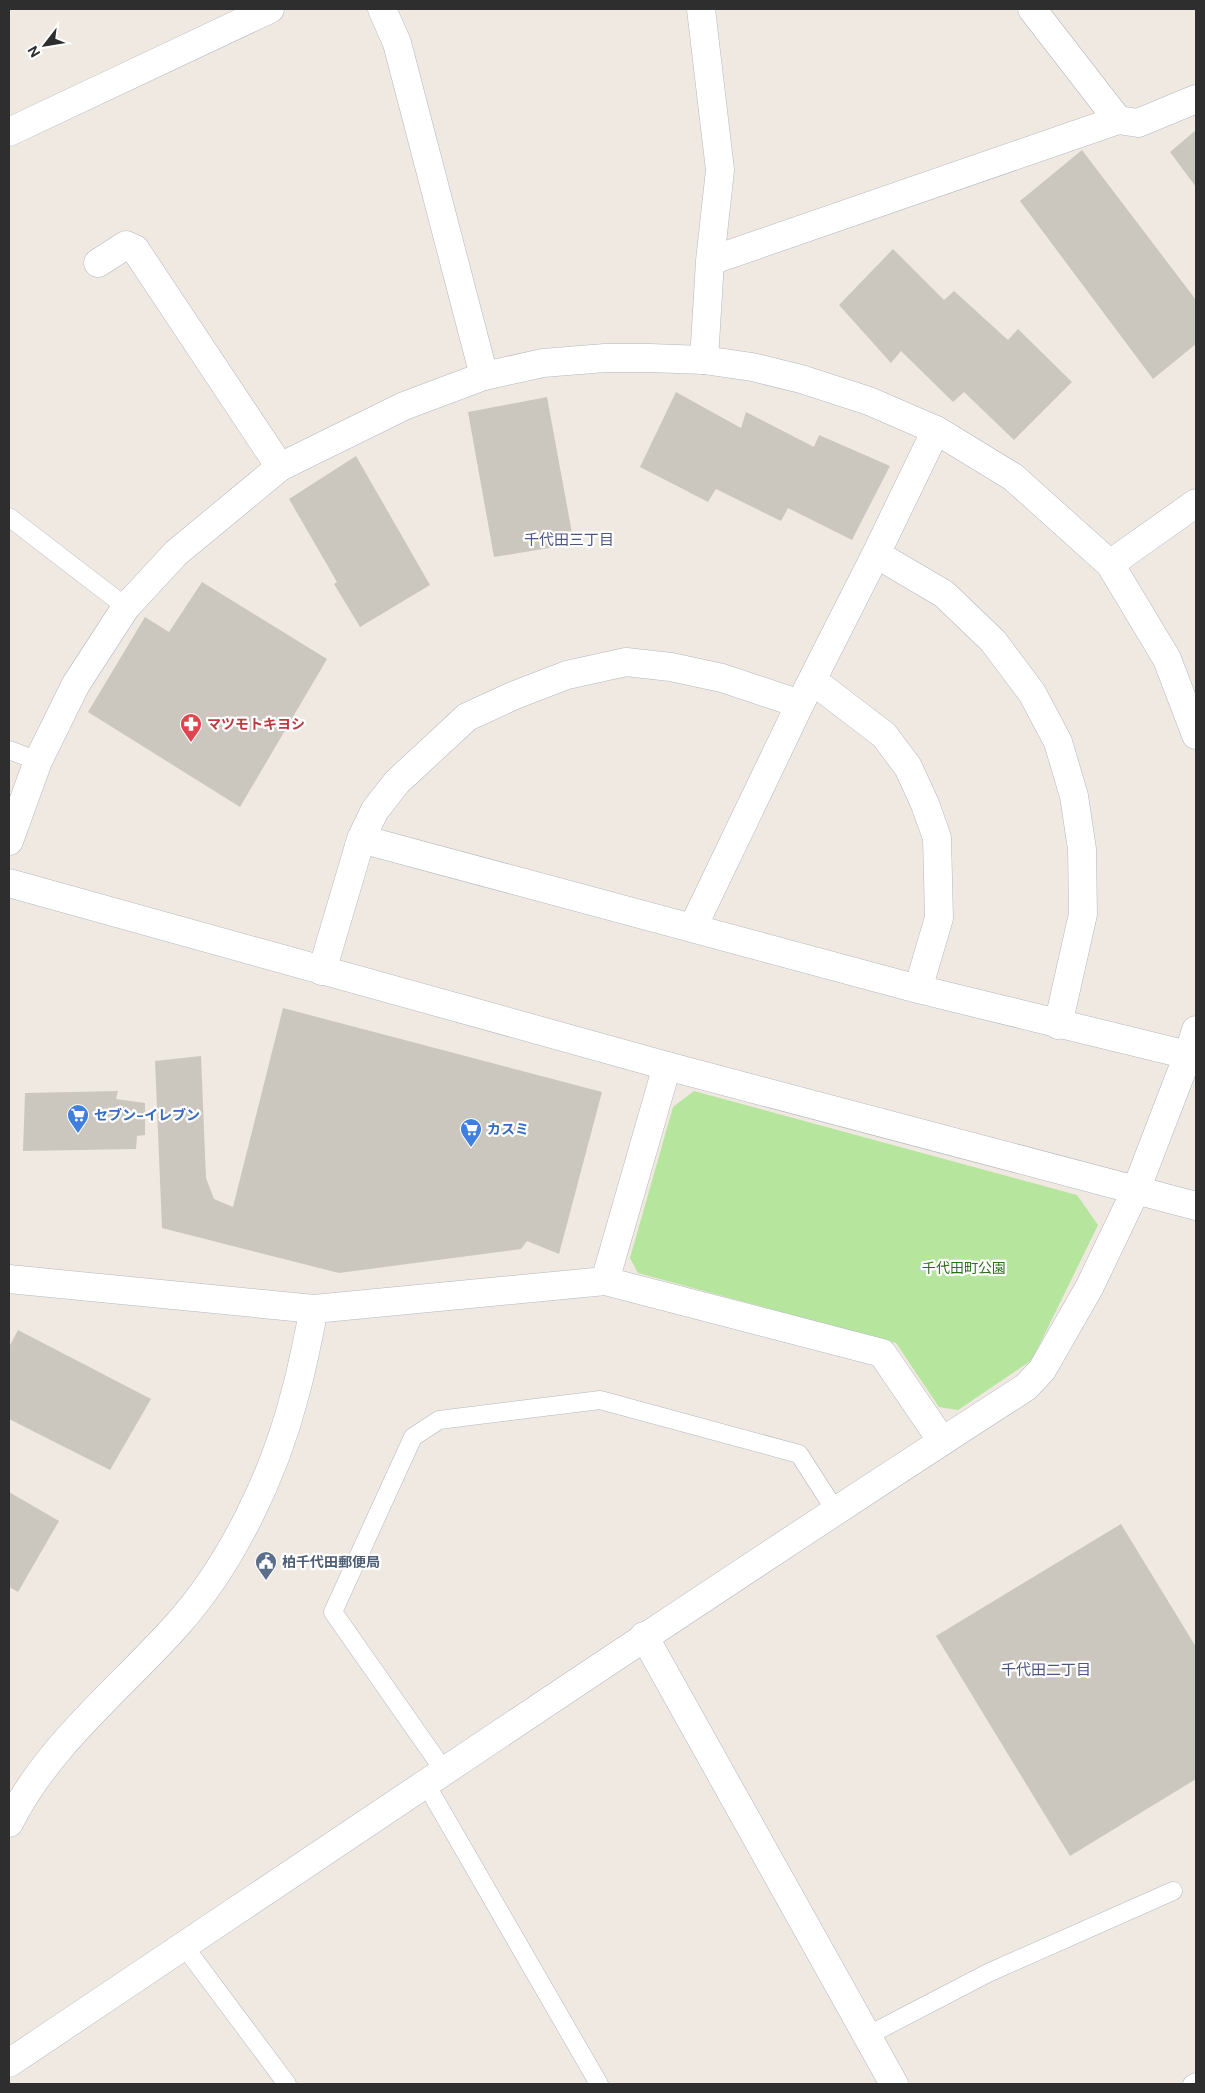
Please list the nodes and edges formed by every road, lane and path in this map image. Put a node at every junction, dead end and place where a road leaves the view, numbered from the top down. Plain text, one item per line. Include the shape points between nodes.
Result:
1 (270, 9) edge
2 (382, 9) edge
3 (702, 9) edge
4 (1032, 9) edge
5 (1196, 99) edge
6 (1118, 120) junction
7 (9, 132) edge
8 (710, 261) junction
9 (98, 263) dead end
10 (704, 360) junction
11 (484, 376) junction
12 (936, 430) junction
13 (280, 467) junction
14 (1196, 503) edge
15 (9, 517) edge
16 (876, 554) junction
17 (1110, 564) junction
18 (126, 607) junction
19 (812, 680) junction
20 (800, 704) junction
21 (1196, 735) edge
22 (9, 750) edge
23 (38, 761) junction
24 (361, 839) junction
25 (9, 841) edge
26 (9, 883) edge
27 (693, 927) junction
28 (322, 971) junction
29 (918, 989) junction
30 (1058, 1025) junction
31 (1196, 1030) edge
32 (1192, 1056) edge
33 (667, 1066) junction
34 (1136, 1190) junction
35 (1196, 1206) edge
36 (9, 1279) edge
37 (605, 1281) junction
38 (314, 1309) junction
39 (942, 1441) junction
40 (835, 1510) junction
41 (644, 1636) junction
42 (436, 1778) junction
43 (9, 1823) edge
44 (1174, 1892) dead end
45 (184, 1946) junction
46 (867, 2036) junction
47 (9, 2063) edge
48 (1196, 2082) edge
49 (287, 2084) edge
50 (599, 2084) edge
51 (894, 2084) edge
52 (1192, 2084) edge

1 - 7 street
2 - 11 street via 397,43
3 - 8 street via 720,170
4 - 6 street
5 - 6 street via 1138,123
6 - 8 street
8 - 10 street
9 - 13 street via 126,245 135,249
10 - 11 street via 596,359 543,363
10 - 12 street via 801,379 869,401
11 - 13 street via 404,406
12 - 16 street
12 - 17 street via 1013,477
13 - 18 street via 176,553
14 - 17 street
15 - 18 lane
16 - 19 street
16 - 30 street via 944,594 993,641 1032,693 1058,742 1074,796 1080,831 1083,914
17 - 21 street via 1167,659
18 - 23 street via 76,684
19 - 20 street
19 - 29 street via 884,735 908,767 937,838 939,918
20 - 24 street via 722,678 626,662 567,675 467,717 397,782 375,810
20 - 27 street
22 - 23 lane
23 - 25 street
24 - 27 street
24 - 28 street
26 - 28 street
27 - 29 street
28 - 33 street
29 - 30 street
30 - 32 street
31 - 32 street
32 - 34 street
33 - 34 street
33 - 37 street
34 - 35 street
34 - 39 street via 1089,1288 1042,1370 1026,1386
36 - 38 street
37 - 38 street
37 - 39 street via 882,1353
38 - 43 street via 295,1395 279,1443 262,1490 228,1554 178,1624 53,1754 21,1798
39 - 40 street
40 - 41 street
40 - 42 lane via 799,1454 600,1400 439,1420 413,1437 333,1612
41 - 42 street
41 - 46 street
42 - 45 street
42 - 50 lane
44 - 46 lane via 988,1973
45 - 47 street
45 - 49 lane
46 - 51 street
48 - 52 lane

